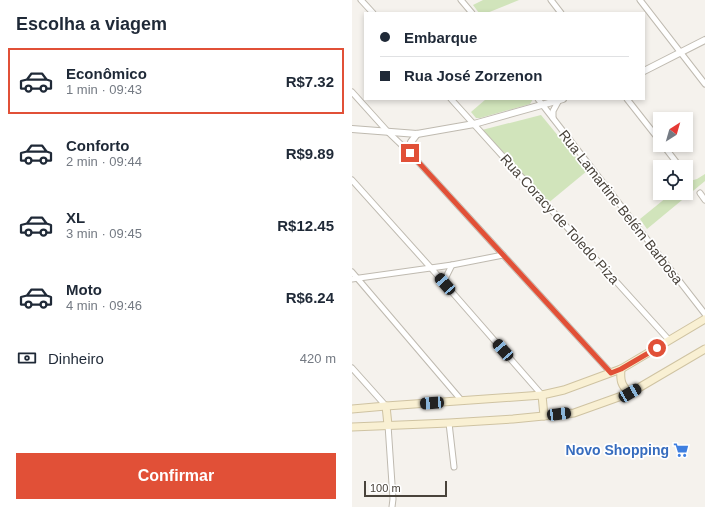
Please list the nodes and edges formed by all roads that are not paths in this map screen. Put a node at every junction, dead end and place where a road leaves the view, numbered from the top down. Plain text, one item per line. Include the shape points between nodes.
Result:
1 (361, 0) edge
2 (462, 0) edge
3 (551, 0) edge
4 (640, 0) edge
5 (372, 12) edge
6 (471, 12) edge
7 (560, 12) edge
8 (705, 40) edge
9 (681, 53) junction
10 (645, 71) edge
11 (705, 84) edge
12 (352, 92) edge
13 (452, 100) edge
14 (561, 100) edge
15 (628, 100) edge
16 (540, 102) edge
17 (553, 118) junction
18 (474, 124) junction
19 (352, 128) edge
20 (388, 132) junction
21 (653, 132) edge
22 (417, 134) junction
23 (668, 152) edge
24 (410, 153) junction
25 (675, 160) edge
26 (352, 180) edge
27 (700, 194) dead end
28 (705, 200) edge
29 (503, 255) junction
30 (452, 265) junction
31 (432, 268) junction
32 (352, 272) edge
33 (359, 279) junction
34 (352, 280) edge
35 (445, 284) junction
36 (705, 314) edge
37 (705, 319) edge
38 (669, 340) junction
39 (705, 349) edge
40 (352, 368) edge
41 (621, 369) junction
42 (611, 373) junction
43 (630, 393) junction
44 (542, 395) junction
45 (462, 401) junction
46 (386, 406) junction
47 (352, 410) edge
48 (544, 416) junction
49 (449, 423) junction
50 (388, 425) junction
51 (352, 427) edge
52 (454, 467) dead end
53 (392, 507) edge

1 - 5 street
2 - 6 street
3 - 7 street
4 - 9 street
8 - 9 street
9 - 10 street
9 - 11 street
12 - 20 street
13 - 18 street, Rua Coracy de Toledo Piza
14 - 16 street
14 - 17 street
15 - 21 street
16 - 17 street, Rua Lamartine Belém Barbosa
16 - 18 street
17 - 36 street, Rua Lamartine Belém Barbosa
18 - 22 street
18 - 38 street, Rua Coracy de Toledo Piza
19 - 20 street
20 - 22 street
20 - 24 street
22 - 24 street via 411,142
23 - 25 street
24 - 29 street
26 - 31 street
27 - 28 street
29 - 30 street
29 - 42 street
30 - 31 street
30 - 35 street
31 - 33 street
31 - 35 street
32 - 33 street
33 - 34 street
33 - 45 street
35 - 44 street
37 - 38 main road
38 - 41 main road
39 - 43 main road
40 - 46 street
41 - 42 main road
41 - 43 main road via 621,381
42 - 44 main road
43 - 48 main road via 574,412
44 - 45 main road
44 - 48 main road
45 - 46 main road
46 - 47 main road
46 - 50 main road
48 - 49 main road
49 - 50 main road
49 - 52 street
50 - 51 main road
50 - 53 street

